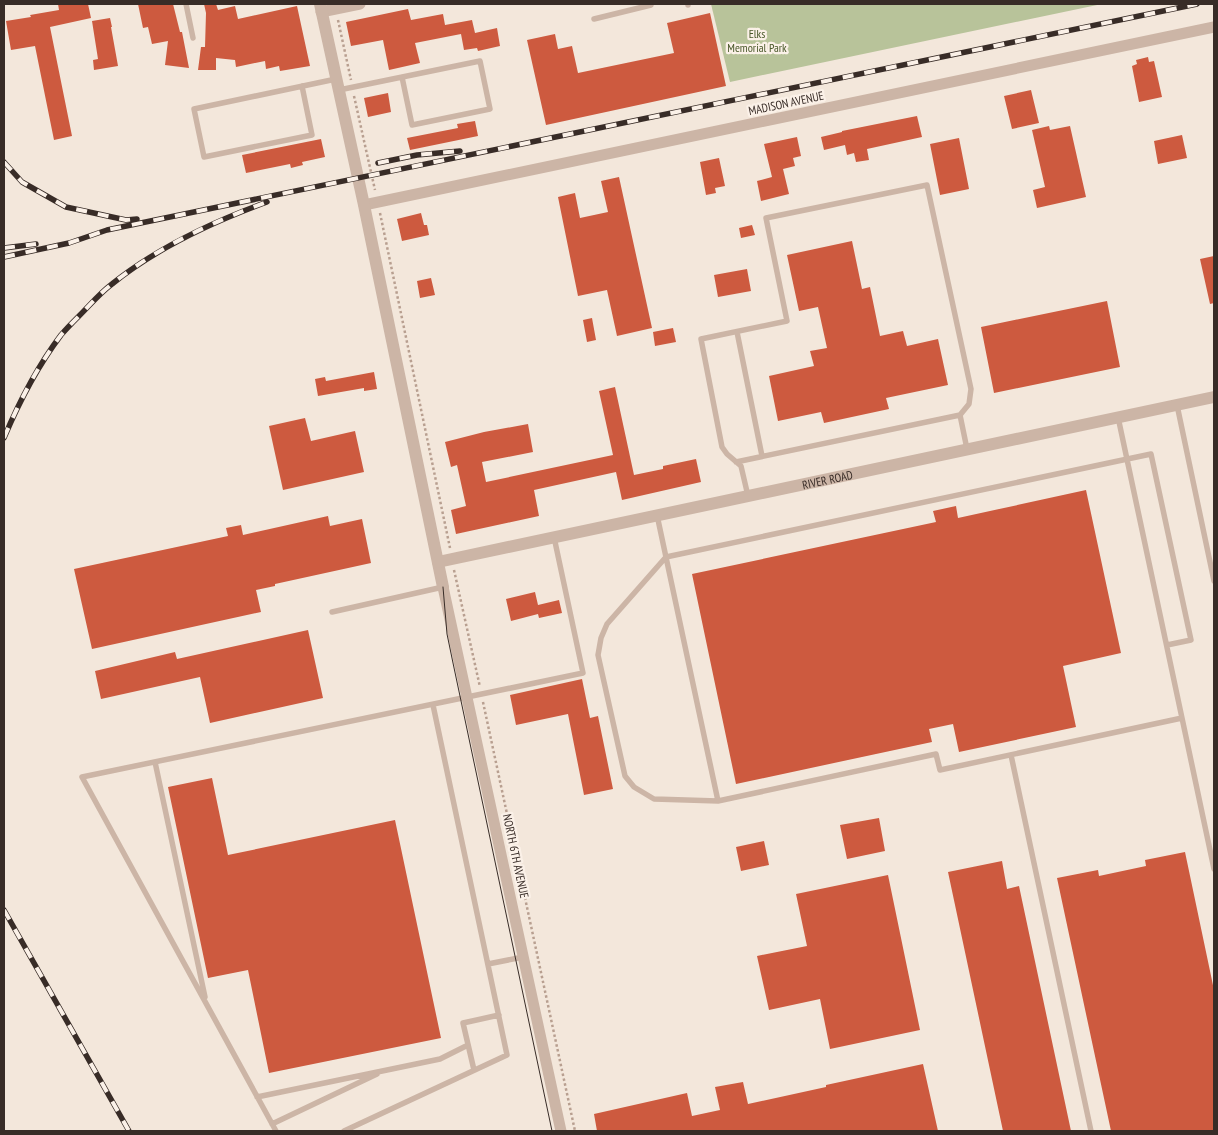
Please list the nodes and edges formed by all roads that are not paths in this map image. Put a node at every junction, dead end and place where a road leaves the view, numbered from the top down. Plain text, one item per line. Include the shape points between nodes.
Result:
1 (186, 4) edge
2 (360, 4) edge
3 (650, 4) edge
4 (321, 8) edge
5 (594, 19) dead end
6 (1214, 27) edge
7 (193, 38) dead end
8 (402, 77) junction
9 (337, 84) junction
10 (302, 86) junction
11 (364, 205) junction
12 (737, 332) junction
13 (1214, 397) edge
14 (1177, 405) junction
15 (960, 415) junction
16 (1118, 417) junction
17 (968, 449) junction
18 (762, 456) junction
19 (1127, 459) junction
20 (736, 462) junction
21 (748, 496) junction
22 (658, 515) junction
23 (554, 537) junction
24 (666, 557) junction
25 (438, 562) junction
26 (1214, 581) edge
27 (444, 587) junction
28 (332, 612) dead end
29 (1167, 645) junction
30 (468, 698) junction
31 (433, 705) junction
32 (1182, 718) junction
33 (1011, 755) junction
34 (156, 762) junction
35 (718, 801) junction
36 (1214, 868) edge
37 (524, 957) junction
38 (488, 964) junction
39 (207, 1005) junction
40 (499, 1015) junction
41 (468, 1045) junction
42 (385, 1070) junction
43 (474, 1070) junction
44 (257, 1097) junction
45 (272, 1124) junction
46 (276, 1131) edge
47 (344, 1131) edge
48 (561, 1131) edge
49 (1091, 1131) edge

1 - 7 lane
2 - 4 street
3 - 5 lane
4 - 9 street
6 - 11 street, MADISON AVENUE
8 - 8 lane via 480,61 490,110 412,125
8 - 9 lane
9 - 10 lane
9 - 11 street
10 - 10 lane via 194,108 204,157 312,135
11 - 25 street
12 - 15 lane via 787,321 766,218 927,185 971,389 968,404
12 - 18 lane
12 - 20 lane via 701,339 722,447
13 - 14 street, RIVER ROAD
14 - 16 street, RIVER ROAD
14 - 26 lane
15 - 17 lane
15 - 18 lane
16 - 17 street, RIVER ROAD
16 - 19 lane
17 - 21 street, RIVER ROAD
18 - 20 lane
19 - 24 lane
19 - 29 lane
19 - 29 lane via 1151,454 1191,640
20 - 21 lane via 741,466
21 - 22 street, RIVER ROAD
22 - 23 street, RIVER ROAD
22 - 24 lane
23 - 25 street, RIVER ROAD
23 - 30 lane via 583,673
24 - 35 lane
24 - 35 lane via 607,624 600,638 598,654 625,776 634,787 654,799
25 - 27 street
27 - 28 lane
27 - 30 street, NORTH 6TH AVENUE
29 - 32 lane
30 - 31 lane
30 - 37 street, NORTH 6TH AVENUE
31 - 34 lane
31 - 38 lane
32 - 33 lane
32 - 36 lane
33 - 35 lane via 940,770 936,754
33 - 49 lane
34 - 39 lane
34 - 39 lane via 82,777
37 - 38 lane
37 - 48 street, NORTH 6TH AVENUE
38 - 40 lane
39 - 44 lane
40 - 41 lane via 463,1022
40 - 43 lane via 507,1054
41 - 42 lane via 440,1059
41 - 43 lane
42 - 44 lane
42 - 45 lane
43 - 47 lane
44 - 45 lane
45 - 46 lane

